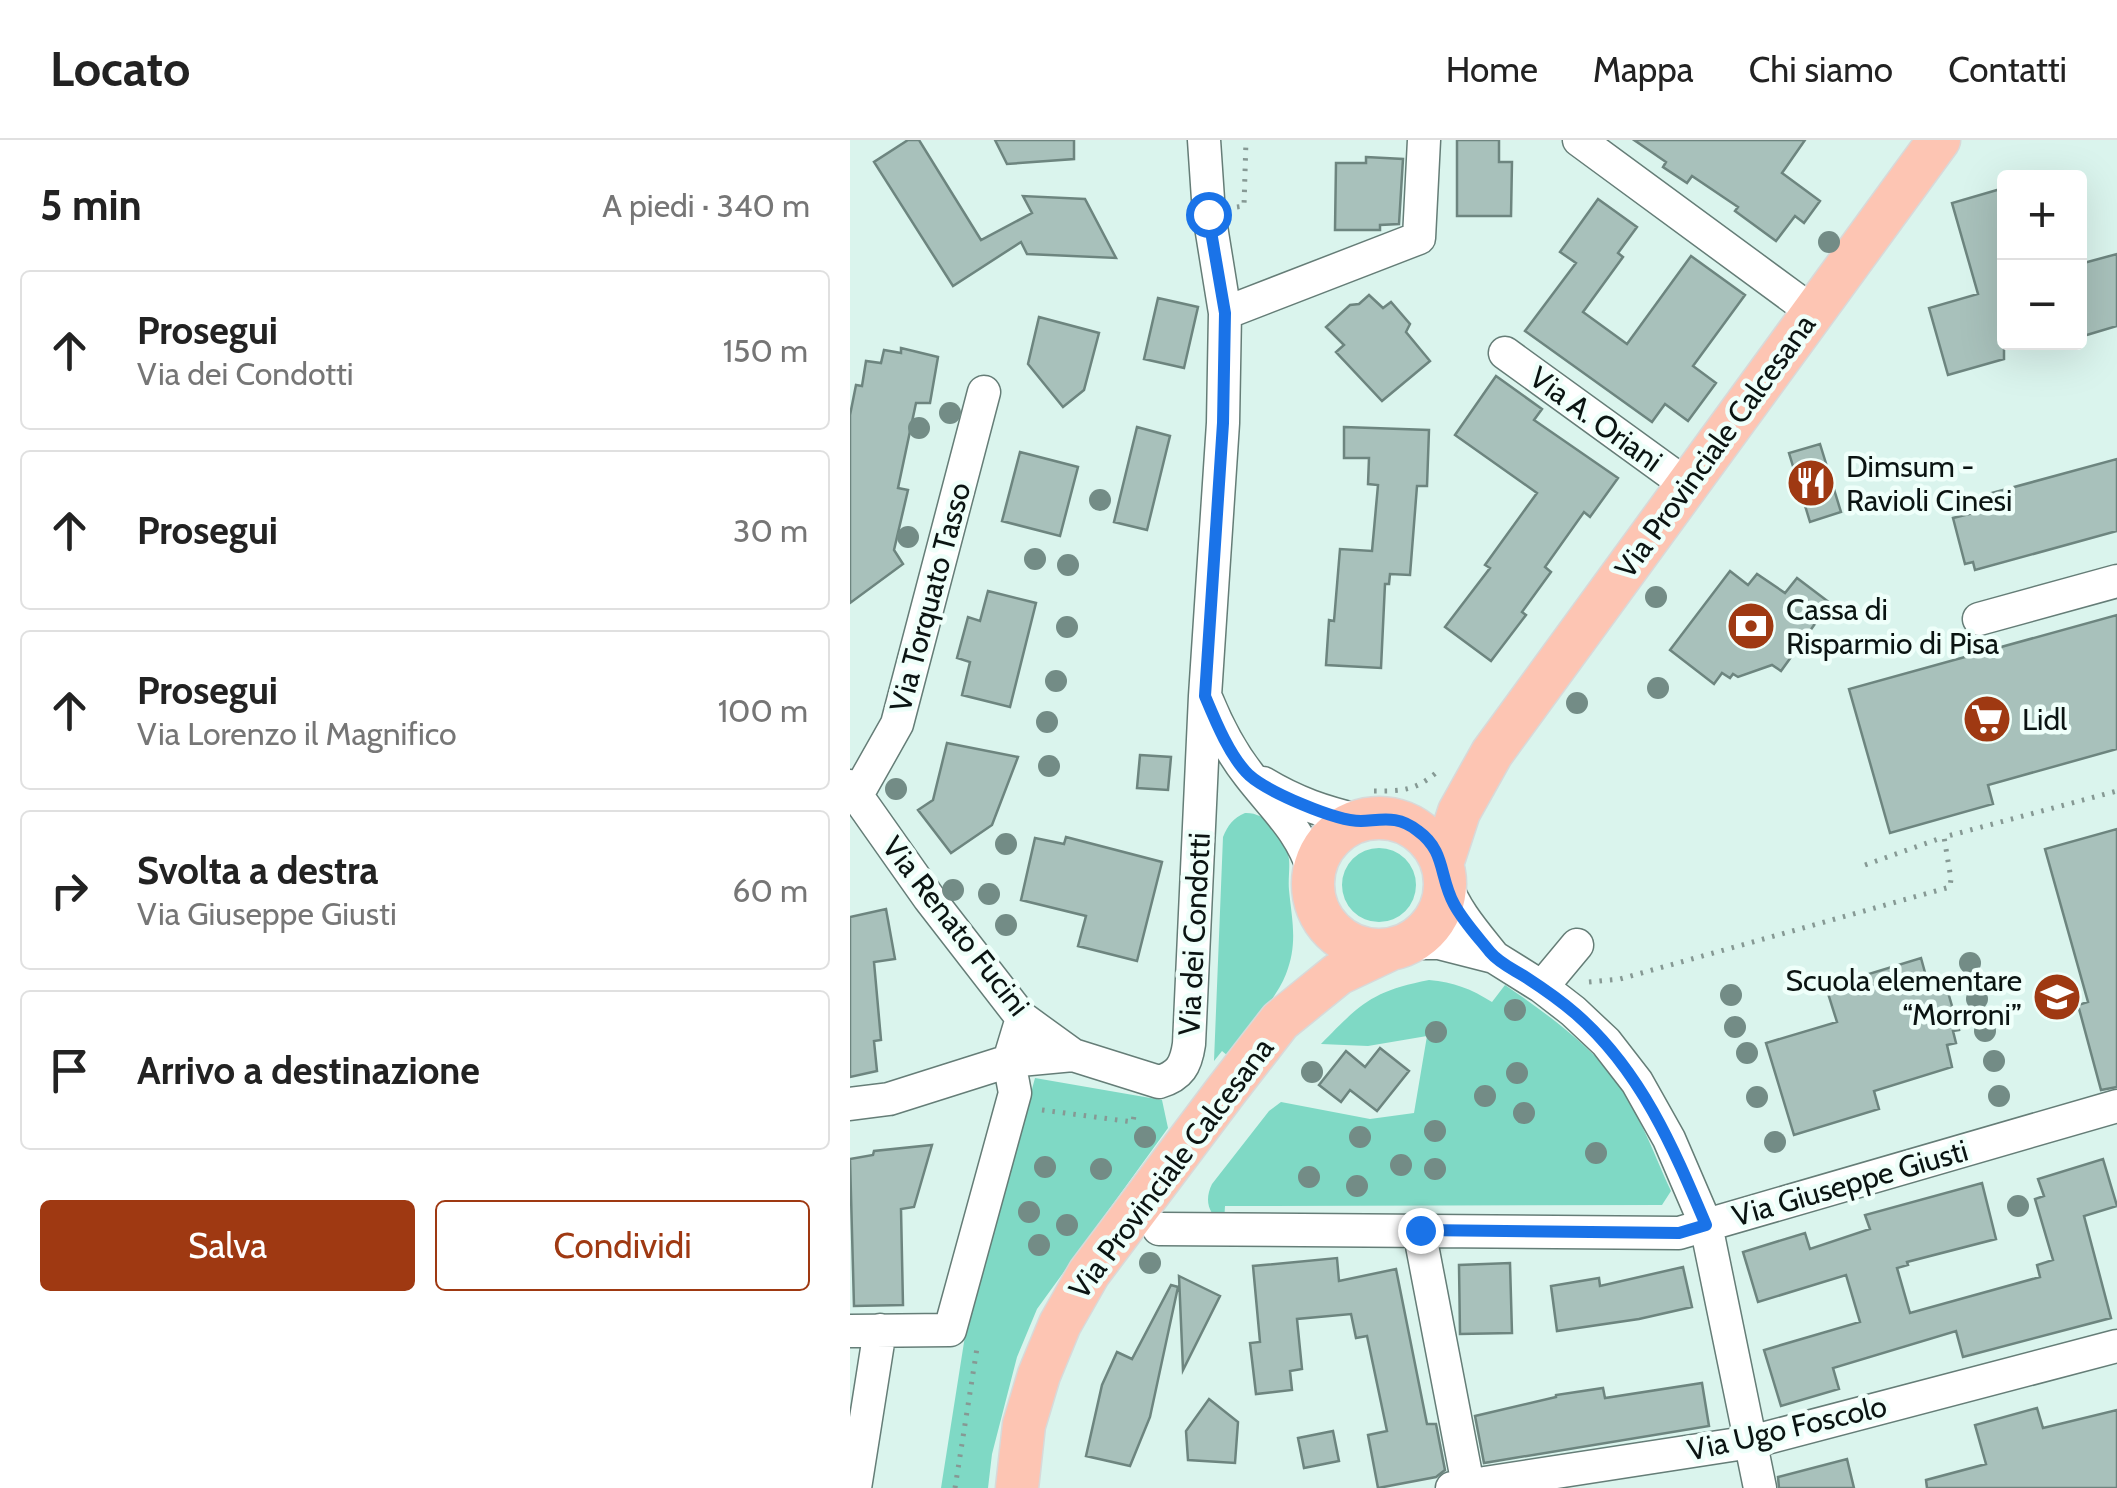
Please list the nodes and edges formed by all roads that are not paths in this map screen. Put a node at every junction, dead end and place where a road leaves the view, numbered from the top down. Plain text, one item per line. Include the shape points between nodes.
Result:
1 (1204, 140) edge
2 (1424, 140) edge
3 (1580, 140) edge
4 (1936, 141) edge
5 (1813, 312) junction
6 (1225, 313) junction
7 (1505, 353) dead end
8 (984, 392) dead end
9 (1687, 485) junction
10 (2117, 581) edge
11 (1978, 620) dead end
12 (1205, 696) junction
13 (1492, 753) junction
14 (1249, 775) junction
15 (854, 791) edge
16 (1377, 811) junction
17 (1199, 814) junction
18 (1314, 872) junction
19 (1444, 873) junction
20 (1320, 914) junction
21 (1577, 945) dead end
22 (1399, 946) junction
23 (1494, 957) junction
24 (1542, 987) junction
25 (1022, 1018) junction
26 (1280, 1022) junction
27 (1073, 1055) junction
28 (1009, 1061) junction
29 (850, 1104) edge
30 (2117, 1106) edge
31 (1706, 1225) junction
32 (1160, 1229) dead end
33 (1420, 1230) junction
34 (865, 1331) edge
35 (2117, 1346) edge
36 (1751, 1442) junction
37 (1460, 1487) edge
38 (855, 1488) edge
39 (1017, 1488) edge
40 (1760, 1488) edge

1 - 6 street, Via dei Condotti
2 - 6 street via 1419,238
3 - 5 street
4 - 5 main road, Via Provinciale Calcesana
5 - 9 main road, Via Provinciale Calcesana
6 - 12 street, Via dei Condotti
7 - 9 street, Via A. Oriani
8 - 15 street, Via Torquato Tasso via 897,724
9 - 13 main road, Via Provinciale Calcesana
10 - 11 street
12 - 14 street, Via dei Condotti
12 - 17 street, Via dei Condotti
13 - 16 main road, Via Provinciale Calcesana via 1436,806 1416,816
13 - 19 main road, Via Provinciale Calcesana via 1459,812
14 - 16 street, Via dei Condotti via 1320,812
14 - 17 street, Via dei Condotti
14 - 18 street, Via dei Condotti via 1296,831
15 - 25 street, Via Renato Fucini
16 - 18 main road via 1330,839
16 - 19 main road via 1424,836
17 - 27 street, Via dei Condotti via 1186,1062 1159,1082
18 - 20 main road
19 - 22 main road via 1436,918
19 - 23 street via 1452,901
20 - 22 main road via 1358,946
20 - 26 main road, Via Provinciale Calcesana via 1310,956
21 - 24 street
22 - 23 street via 1439,943
22 - 26 main road, Via Provinciale Calcesana via 1338,974
23 - 24 street
24 - 31 street via 1598,1034 1637,1082
25 - 27 street, Via Renato Fucini
25 - 28 street
26 - 39 main road, Via Provinciale Calcesana via 1070,1303 1032,1397
27 - 28 street
28 - 29 street via 889,1099
28 - 34 street via 1014,1093 950,1330
30 - 31 street, Via Giuseppe Giusti
31 - 33 street, Via Giuseppe Giusti via 1679,1233
31 - 36 street
32 - 33 street, Via Giuseppe Giusti
33 - 37 street
34 - 38 street
35 - 36 street, Via Ugo Foscolo
36 - 37 street, Via Ugo Foscolo
36 - 40 street

